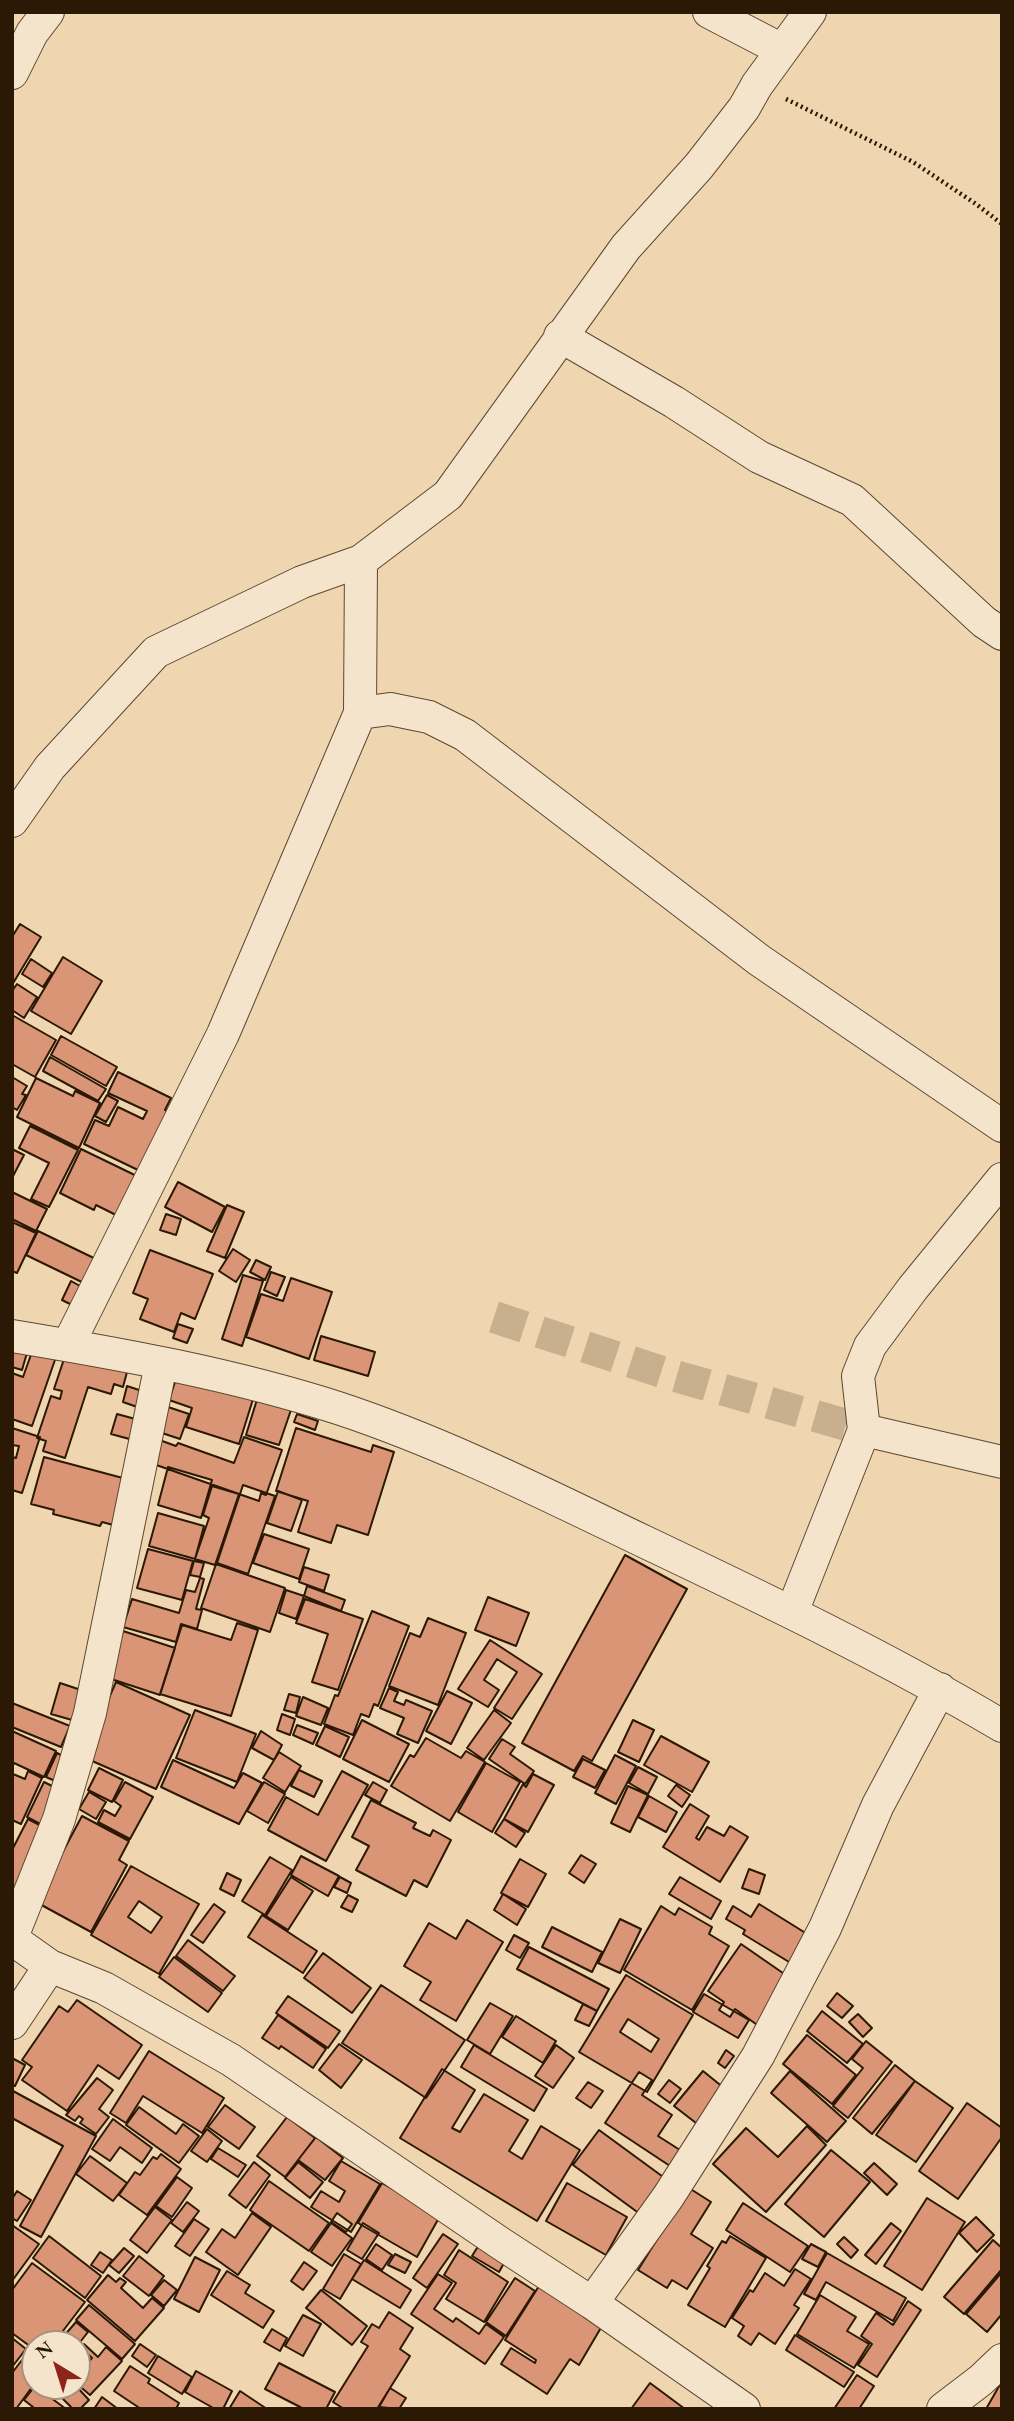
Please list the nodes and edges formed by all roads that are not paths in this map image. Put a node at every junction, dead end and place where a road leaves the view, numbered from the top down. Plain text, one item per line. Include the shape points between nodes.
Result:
1 (48, 12) edge
2 (709, 12) edge
3 (810, 12) edge
4 (782, 50) junction
5 (12, 73) edge
6 (560, 336) junction
7 (361, 561) junction
8 (1002, 634) edge
9 (360, 713) junction
10 (12, 821) edge
11 (1002, 1126) edge
12 (1002, 1179) edge
13 (12, 1336) edge
14 (68, 1345) junction
15 (161, 1364) junction
16 (864, 1430) junction
17 (1002, 1462) edge
18 (792, 1612) junction
19 (940, 1689) junction
20 (1002, 1726) edge
21 (12, 1938) edge
22 (50, 1966) junction
23 (12, 2023) edge
24 (592, 2303) junction
25 (1002, 2360) edge
26 (744, 2409) edge
27 (943, 2409) edge

1 - 5 street
2 - 4 street
3 - 4 street
4 - 6 street via 699,166 626,247
6 - 7 street via 448,495
6 - 8 street via 759,457 852,500
7 - 9 street
7 - 10 street via 302,582 156,652 50,767
9 - 11 street via 390,709 429,718 465,735 759,960
9 - 14 street via 223,1034
12 - 16 street via 870,1346 858,1376
13 - 14 street
14 - 15 street
15 - 18 street via 293,1395 435,1444
15 - 21 street via 90,1713 59,1819
16 - 17 street
16 - 18 street
18 - 19 street
19 - 20 street
19 - 24 street via 877,1805 820,1939 758,2056 668,2197
21 - 22 street
22 - 23 street
22 - 24 street via 104,1988 231,2060
24 - 26 street
25 - 27 street

